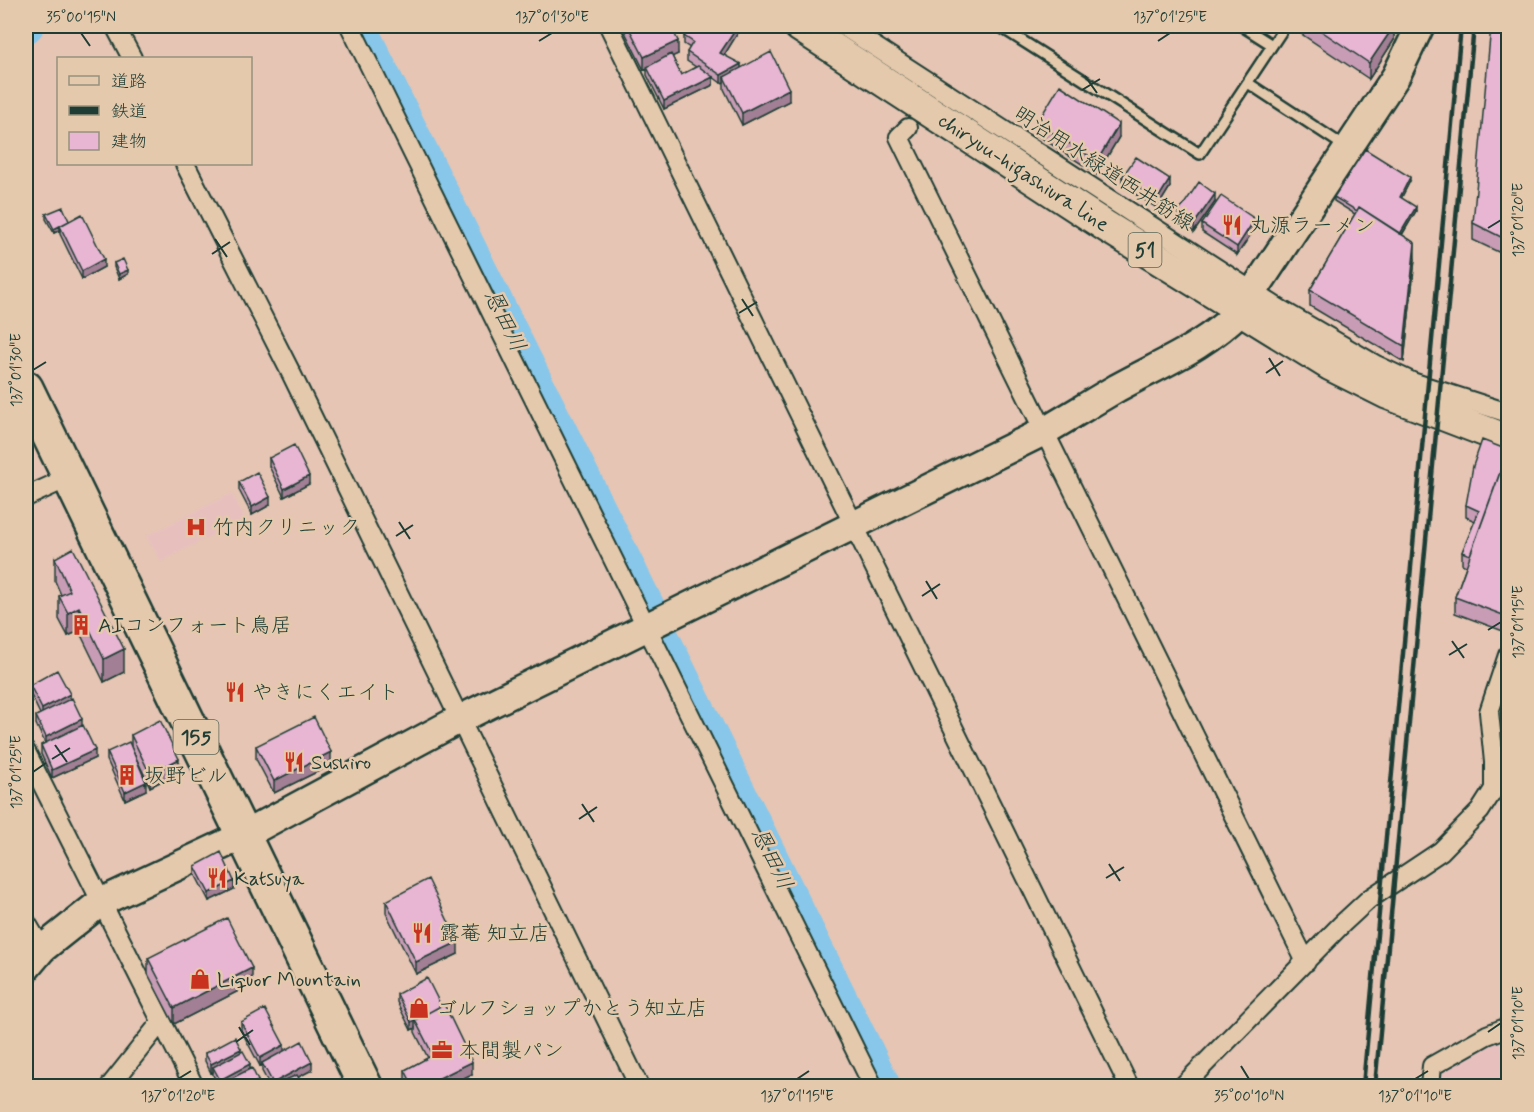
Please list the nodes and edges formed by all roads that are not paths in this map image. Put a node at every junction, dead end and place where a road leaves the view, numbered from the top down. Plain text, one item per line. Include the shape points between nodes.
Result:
1 (115, 26) edge
2 (350, 26) edge
3 (609, 26) edge
4 (799, 26) edge
5 (843, 26) edge
6 (999, 26) edge
7 (1242, 26) edge
8 (1285, 26) edge
9 (1420, 26) edge
10 (1272, 45) junction
11 (131, 57) edge
12 (1248, 83) junction
13 (908, 128) dead end
14 (1347, 148) junction
15 (186, 165) edge
16 (1247, 301) junction
17 (26, 388) edge
18 (1506, 427) edge
19 (1046, 431) junction
20 (70, 477) junction
21 (26, 497) edge
22 (854, 525) junction
23 (647, 627) junction
24 (1509, 655) edge
25 (458, 720) junction
26 (26, 752) edge
27 (244, 835) junction
28 (101, 902) junction
29 (26, 922) edge
30 (34, 959) edge
31 (1306, 962) junction
32 (161, 1022) junction
33 (1509, 1027) edge
34 (110, 1086) edge
35 (194, 1086) edge
36 (365, 1086) edge
37 (639, 1086) edge
38 (873, 1086) edge
39 (1129, 1086) edge
40 (1183, 1086) edge
41 (1430, 1086) edge

1 - 11 street
2 - 23 street
3 - 22 street
4 - 16 main road, chiryuu-higashiura line / 51 via 1107,226
5 - 16 street, 明治用水緑道西井筋線
6 - 12 lane via 1200,154
7 - 10 lane
8 - 10 lane
9 - 14 street via 1396,76
10 - 12 lane
12 - 14 lane
13 - 19 street via 899,137
14 - 16 street
15 - 25 street via 291,373
16 - 18 main road, chiryuu-higashiura line / 51 via 1349,375 1388,394
16 - 19 street via 1219,333
17 - 20 highway, 155
19 - 22 street
19 - 31 street
20 - 21 street
20 - 27 highway, 155
22 - 23 street
22 - 39 street
23 - 25 street
23 - 38 street
24 - 31 street via 1489,711 1494,789 1480,811 1441,850 1369,899
25 - 27 street
25 - 37 street
26 - 28 street
27 - 28 street
27 - 36 highway, 155
28 - 30 street
28 - 32 street
29 - 30 street
31 - 40 street
32 - 34 street
32 - 35 street
33 - 41 street via 1432,1066

